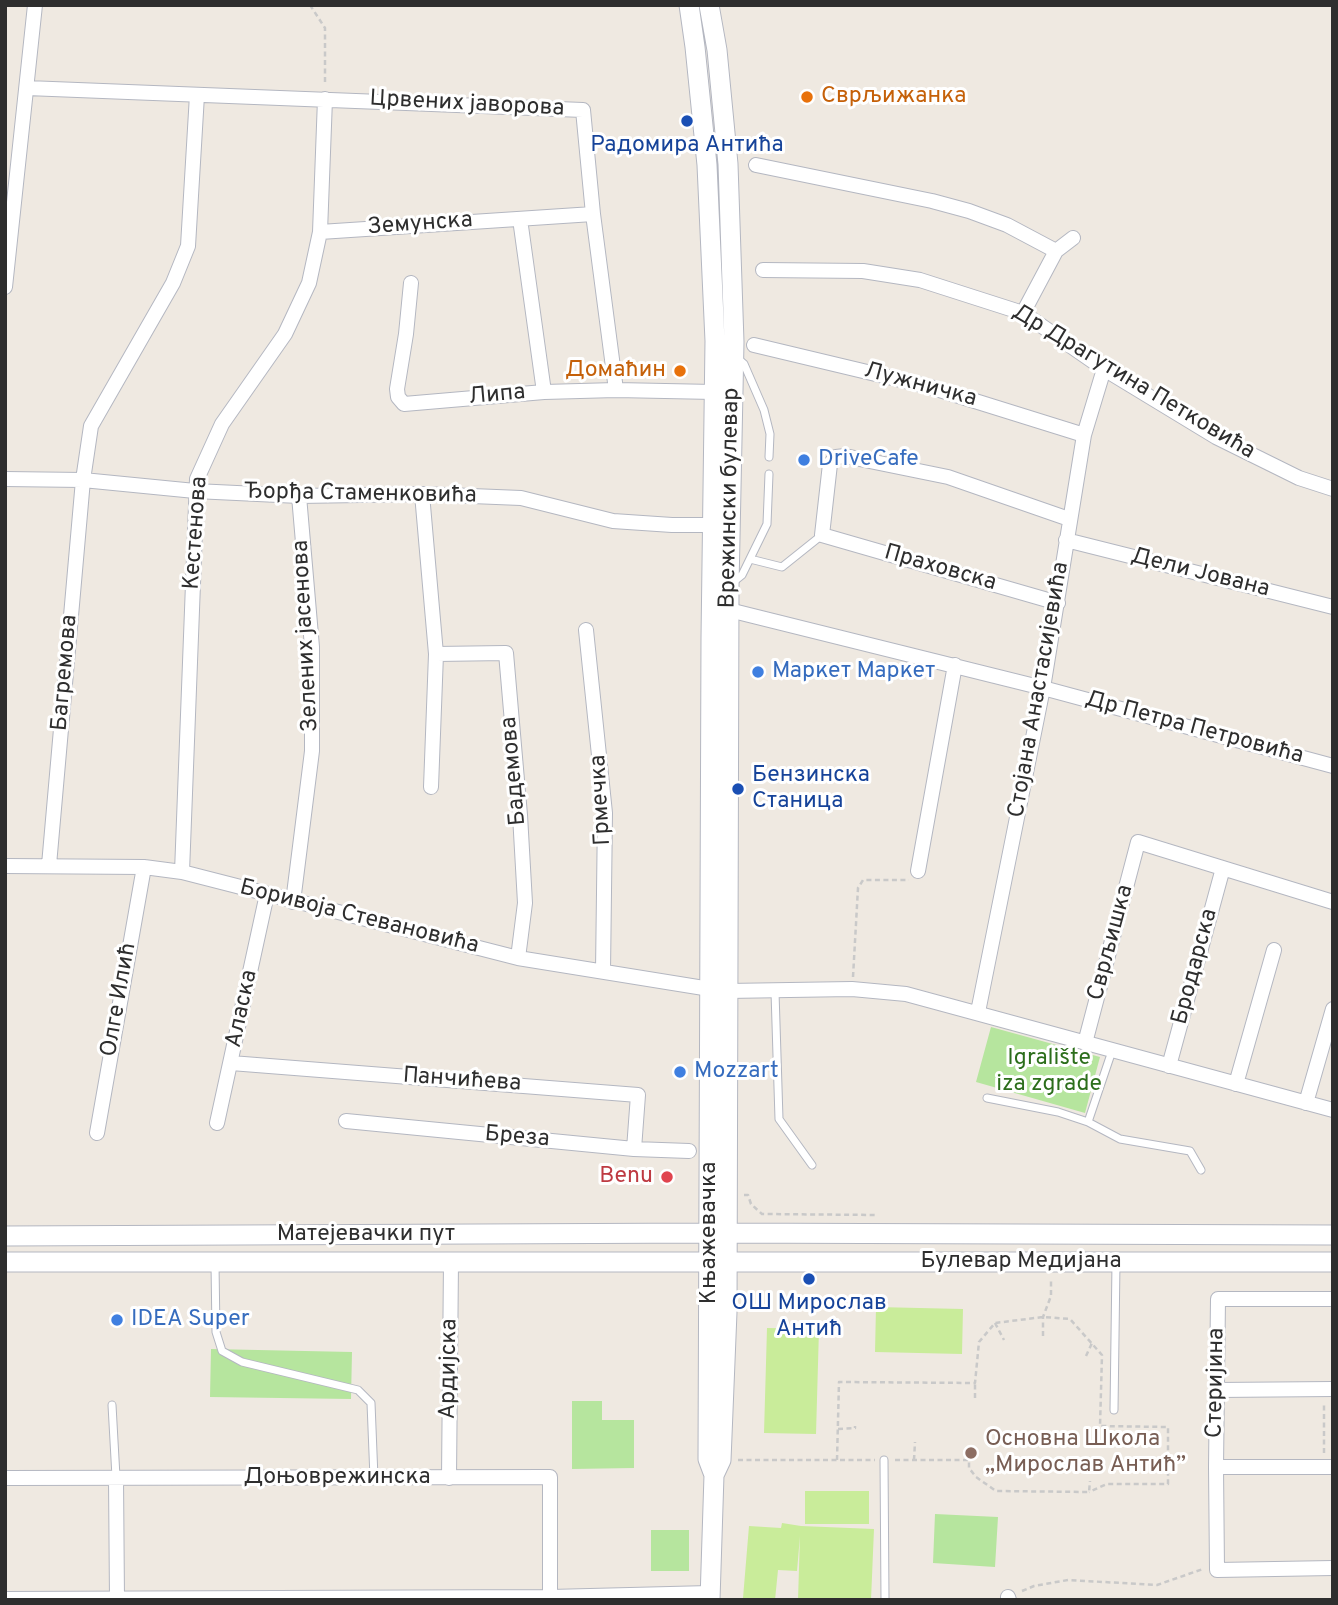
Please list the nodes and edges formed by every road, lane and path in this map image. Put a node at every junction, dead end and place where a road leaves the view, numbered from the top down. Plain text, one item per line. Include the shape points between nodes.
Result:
1 (35, 5) edge
2 (310, 5) edge
3 (689, 5) edge
4 (709, 5) edge
5 (27, 88) junction
6 (197, 95) junction
7 (325, 99) junction
8 (756, 165) dead end
9 (593, 214) junction
10 (520, 219) junction
11 (320, 232) junction
12 (1073, 238) dead end
13 (1056, 251) junction
14 (763, 270) dead end
15 (411, 283) dead end
16 (5, 287) edge
17 (1023, 313) junction
18 (754, 345) dead end
19 (734, 355) junction
20 (1104, 369) junction
21 (616, 390) junction
22 (544, 392) junction
23 (714, 392) junction
24 (1084, 435) junction
25 (769, 457) dead end
26 (769, 474) dead end
27 (5, 479) edge
28 (83, 480) junction
29 (1333, 489) edge
30 (195, 491) junction
31 (422, 494) junction
32 (299, 496) junction
33 (1069, 519) junction
34 (712, 525) junction
35 (822, 535) junction
36 (1066, 541) junction
37 (750, 559) junction
38 (729, 586) junction
39 (1058, 603) junction
40 (1333, 607) edge
41 (729, 610) junction
42 (586, 630) dead end
43 (436, 654) junction
44 (955, 665) junction
45 (1043, 688) junction
46 (1333, 766) edge
47 (431, 787) dead end
48 (49, 865) junction
49 (5, 866) edge
50 (144, 867) junction
51 (1223, 868) junction
52 (182, 872) junction
53 (918, 872) joint
54 (267, 894) junction
55 (293, 902) junction
56 (1333, 902) edge
57 (1274, 950) dead end
58 (517, 958) junction
59 (603, 971) junction
60 (852, 989) junction
61 (719, 990) junction
62 (775, 992) junction
63 (1333, 1009) edge
64 (978, 1012) junction
65 (1085, 1043) junction
66 (1112, 1051) junction
67 (231, 1063) junction
68 (1170, 1066) junction
69 (1236, 1084) junction
70 (987, 1098) dead end
71 (1306, 1103) junction
72 (1333, 1110) edge
73 (346, 1121) dead end
74 (1088, 1122) junction
75 (217, 1123) dead end
76 (97, 1133) dead end
77 (634, 1149) junction
78 (688, 1151) dead end
79 (812, 1165) dead end
80 (1201, 1170) dead end
81 (748, 1195) dead end
82 (762, 1213) dead end
83 (719, 1233) junction
84 (1333, 1235) edge
85 (5, 1236) edge
86 (215, 1261) junction
87 (452, 1261) junction
88 (719, 1261) junction
89 (5, 1262) edge
90 (1116, 1262) junction
91 (1333, 1262) edge
92 (1051, 1279) dead end
93 (1333, 1299) edge
94 (1043, 1336) dead end
95 (1004, 1340) dead end
96 (1093, 1343) dead end
97 (1086, 1356) dead end
98 (975, 1384) junction
99 (1217, 1390) junction
100 (1328, 1390) edge
101 (975, 1398) dead end
102 (112, 1405) dead end
103 (1114, 1410) dead end
104 (855, 1426) dead end
105 (838, 1429) junction
106 (915, 1442) dead end
107 (734, 1460) dead end
108 (838, 1460) junction
109 (884, 1460) junction
110 (914, 1460) junction
111 (1216, 1467) junction
112 (1328, 1467) edge
113 (5, 1478) edge
114 (116, 1478) junction
115 (374, 1478) junction
116 (449, 1478) junction
117 (1090, 1481) dead end
118 (1333, 1568) edge
119 (1217, 1570) junction
120 (1333, 1578) edge
121 (710, 1597) edge
122 (550, 1598) edge
123 (5, 1599) edge
124 (117, 1599) edge
125 (1009, 1599) edge
126 (885, 1600) edge

1 - 5 street
2 - 7 path via 325,28
3 - 23 main road, Врежински булевар via 707,165
4 - 19 main road, Врежински булевар via 728,164
5 - 6 street, Црвених јаворова
5 - 16 street
6 - 7 street, Црвених јаворова
6 - 28 street via 188,246 173,283 91,426
7 - 9 street, Црвених јаворова via 583,110
7 - 11 street, Кестенова
8 - 13 street via 969,211
9 - 10 street, Земунска
9 - 21 street, Црвених јаворова
10 - 11 street, Земунска
10 - 22 street
11 - 30 street, Кестенова via 309,283 285,334 222,424
12 - 13 street
13 - 17 street
14 - 17 street, Др Драгутина Петковића via 863,271 920,280
15 - 22 street, Липа via 397,389 404,404
17 - 20 street, Др Драгутина Петковића
18 - 24 street, Лужничка via 930,387
19 - 25 lane via 744,364 764,410
19 - 38 main road, Врежински булевар
20 - 24 street, Стојана Анастасијевића
20 - 29 street, Др Драгутина Петковића via 1216,437 1299,478
21 - 22 street, Липа
21 - 23 street, Липа
23 - 34 main road, Врежински булевар
24 - 33 street, Стојана Анастасијевића
26 - 37 lane via 767,524
27 - 28 street, Ђорђа Стаменковића
28 - 30 street, Ђорђа Стаменковића
28 - 48 street, Багремова
30 - 32 street, Ђорђа Стаменковића
30 - 52 street, Кестенова
31 - 32 street, Ђорђа Стаменковића
31 - 34 street, Ђорђа Стаменковића via 521,498 641,524
31 - 43 street
32 - 55 street, Зелених јасенова via 312,647 312,751
33 - 35 street via 948,477 845,456 830,464
33 - 36 street, Стојана Анастасијевића
34 - 61 main road, Врежински булевар
35 - 37 lane via 782,566
35 - 39 street, Праховска
36 - 39 street, Стојана Анастасијевића
36 - 40 street, Дели Јована
37 - 38 lane via 742,575
38 - 41 main road, Врежински булевар
39 - 45 street, Стојана Анастасијевића
41 - 44 street, Др Петра Петровића
41 - 61 main road, Врежински булевар
42 - 59 street, Грмечка via 605,813
43 - 47 street
43 - 58 street, Бадемова via 506,653 525,904
44 - 45 street, Др Петра Петровића
44 - 53 street
45 - 46 street, Др Петра Петровића
45 - 64 street, Стојана Анастасијевића
48 - 49 street, Боривоја Стевановића
48 - 50 street, Боривоја Стевановића
50 - 52 street, Боривоја Стевановића
50 - 76 street, Олге Илић
51 - 56 street
51 - 65 street, Сврљишка via 1138,842
51 - 68 street, Бродарска
52 - 54 street, Боривоја Стевановића
53 - 60 path via 907,881 863,880 858,888
54 - 55 street, Боривоја Стевановића
54 - 67 street, Аласка
55 - 58 street, Боривоја Стевановића
57 - 69 street
58 - 59 street, Боривоја Стевановића
59 - 61 street, Боривоја Стевановића
60 - 62 street, Боривоја Стевановића
60 - 64 street, Боривоја Стевановића via 906,994
61 - 62 street, Боривоја Стевановића
61 - 83 main road, Књажевачка
62 - 79 lane via 779,1119
63 - 71 street
64 - 65 street, Боривоја Стевановића
65 - 66 street, Боривоја Стевановића
66 - 68 street, Боривоја Стевановића
66 - 74 lane
67 - 75 street, Аласка
67 - 77 street, Панчићева via 638,1095
68 - 69 street, Боривоја Стевановића
69 - 71 street, Боривоја Стевановића
70 - 74 lane
71 - 72 street, Боривоја Стевановића
73 - 77 street, Бреза
74 - 80 lane via 1120,1139 1190,1152
77 - 78 street, Бреза
81 - 82 path
83 - 84 main road, Булевар Медијана
83 - 85 main road, Матејевачки пут
83 - 88 main road, Књажевачка
86 - 87 main road, Матејевачки пут
86 - 89 main road, Матејевачки пут
86 - 115 lane via 216,1332 222,1351 242,1362 358,1390 371,1403
87 - 88 main road, Матејевачки пут
87 - 116 street, Ардијска
88 - 90 main road, Булевар Медијана
88 - 121 main road, Књажевачка via 708,1459 714,1475
90 - 91 main road, Булевар Медијана
90 - 103 lane
92 - 94 path
93 - 99 street, Стеријина via 1218,1299
95 - 98 path via 995,1323 979,1342
96 - 97 path
98 - 101 path
98 - 105 path via 839,1382
99 - 100 street
99 - 111 street, Стеријина
100 - 112 path
102 - 114 lane
104 - 105 path
105 - 108 path
106 - 110 path
107 - 108 path
108 - 109 path
109 - 110 path
109 - 126 lane
110 - 117 path via 969,1460 976,1477 996,1491 1089,1492
111 - 112 street, Стеријина
111 - 119 street, Стеријина
113 - 114 street, Доњоврежинска
114 - 115 street, Доњоврежинска
114 - 124 street
115 - 116 street, Доњоврежинска
116 - 122 street, Доњоврежинска via 550,1477
118 - 119 street
118 - 120 street
119 - 125 path via 1199,1569 1157,1585 1068,1580 1034,1586
121 - 122 street
122 - 124 street
123 - 124 street

